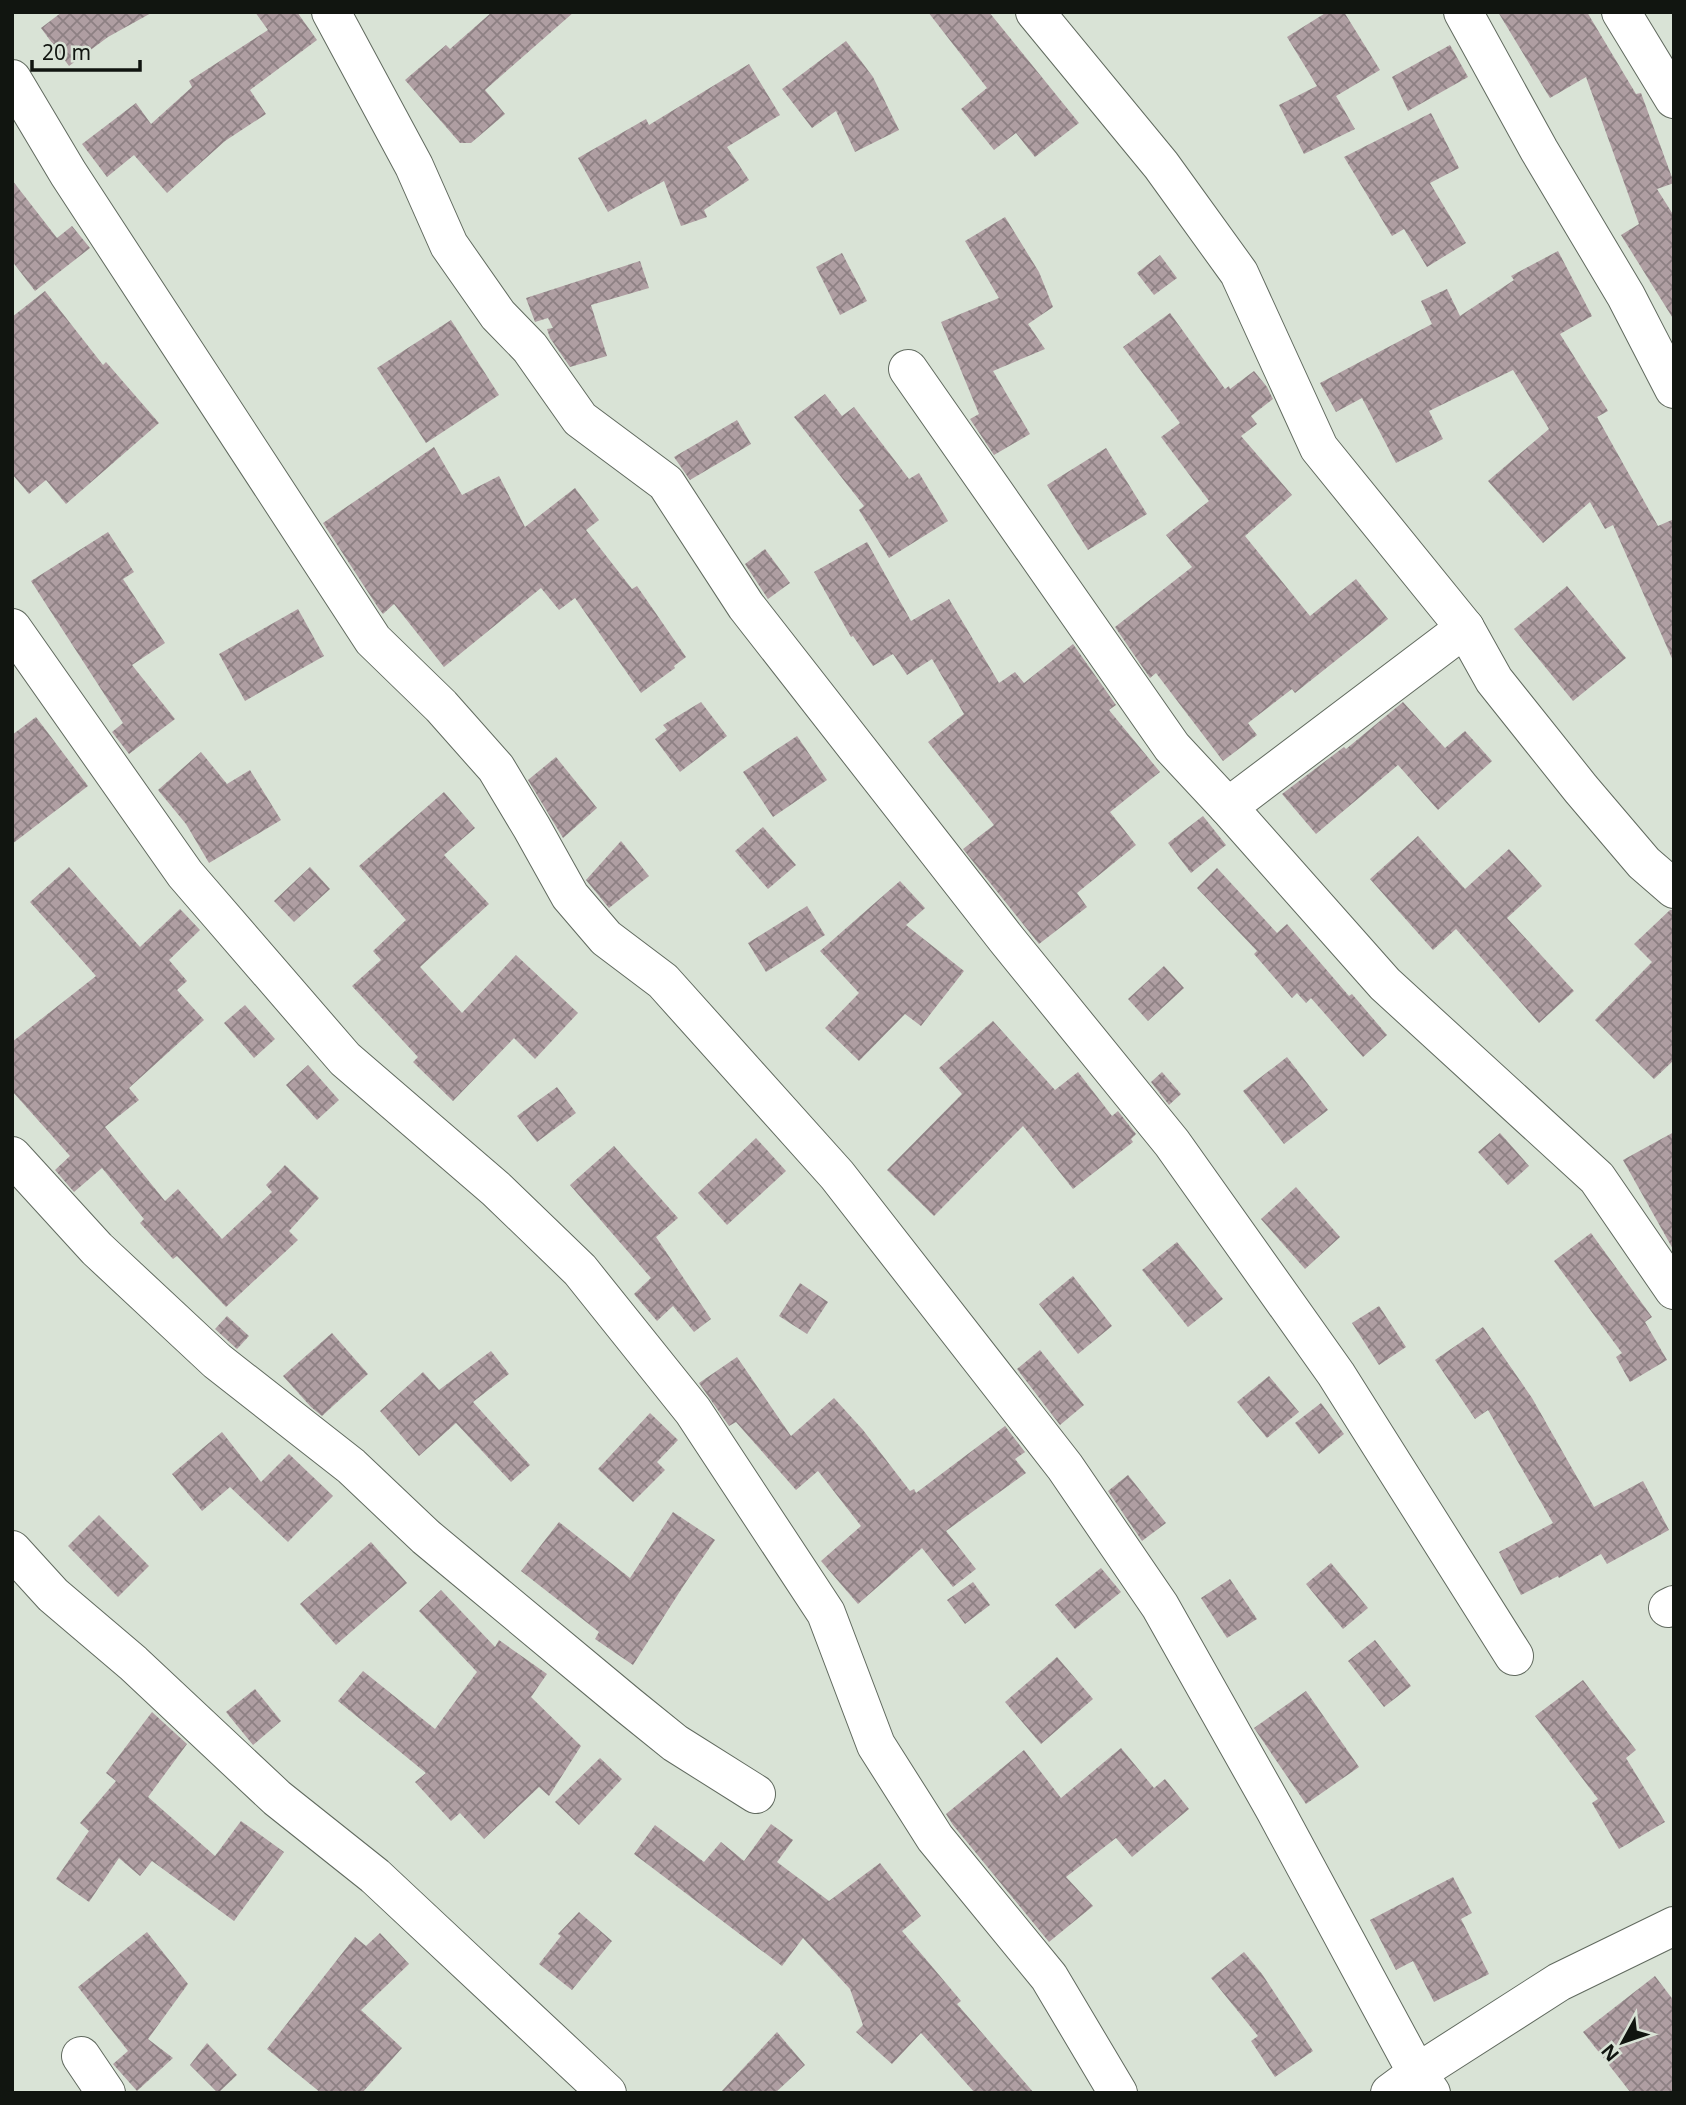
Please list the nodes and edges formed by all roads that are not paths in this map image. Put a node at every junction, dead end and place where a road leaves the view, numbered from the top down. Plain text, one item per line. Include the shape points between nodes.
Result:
1 (331, 12) edge
2 (1035, 12) edge
3 (1463, 12) edge
4 (1621, 12) edge
5 (12, 79) edge
6 (1674, 99) edge
7 (908, 369) dead end
8 (1674, 389) edge
9 (12, 628) edge
10 (1465, 628) junction
11 (1227, 807) junction
12 (1674, 889) edge
13 (12, 1156) edge
14 (1674, 1290) edge
15 (12, 1550) edge
16 (1514, 1656) dead end
17 (756, 1794) dead end
18 (1674, 1926) edge
19 (81, 2056) dead end
20 (1413, 2086) edge
21 (106, 2093) edge
22 (607, 2093) edge
23 (1118, 2093) edge

1 - 16 street via 414,166 449,245 498,315 530,348 580,419 666,483 760,625 1172,1143 1336,1374
2 - 10 street via 1161,165 1239,273 1319,448
3 - 8 street via 1626,296
4 - 6 street
5 - 20 street via 68,173 373,640 496,768 570,896 606,938 663,981 837,1175 1065,1467 1160,1606 1275,1810
7 - 11 street via 1172,747
9 - 23 street via 185,874 345,1059 496,1189 580,1270 693,1411 826,1613 876,1745 935,1838 1049,1977
10 - 11 street
10 - 12 street via 1494,680 1572,779 1644,863
11 - 14 street via 1385,984 1597,1178
13 - 17 street via 97,1249 217,1361 351,1466 426,1538 637,1713
15 - 22 street via 54,1595 277,1798 375,1876
18 - 20 street via 1559,1982
19 - 21 street

